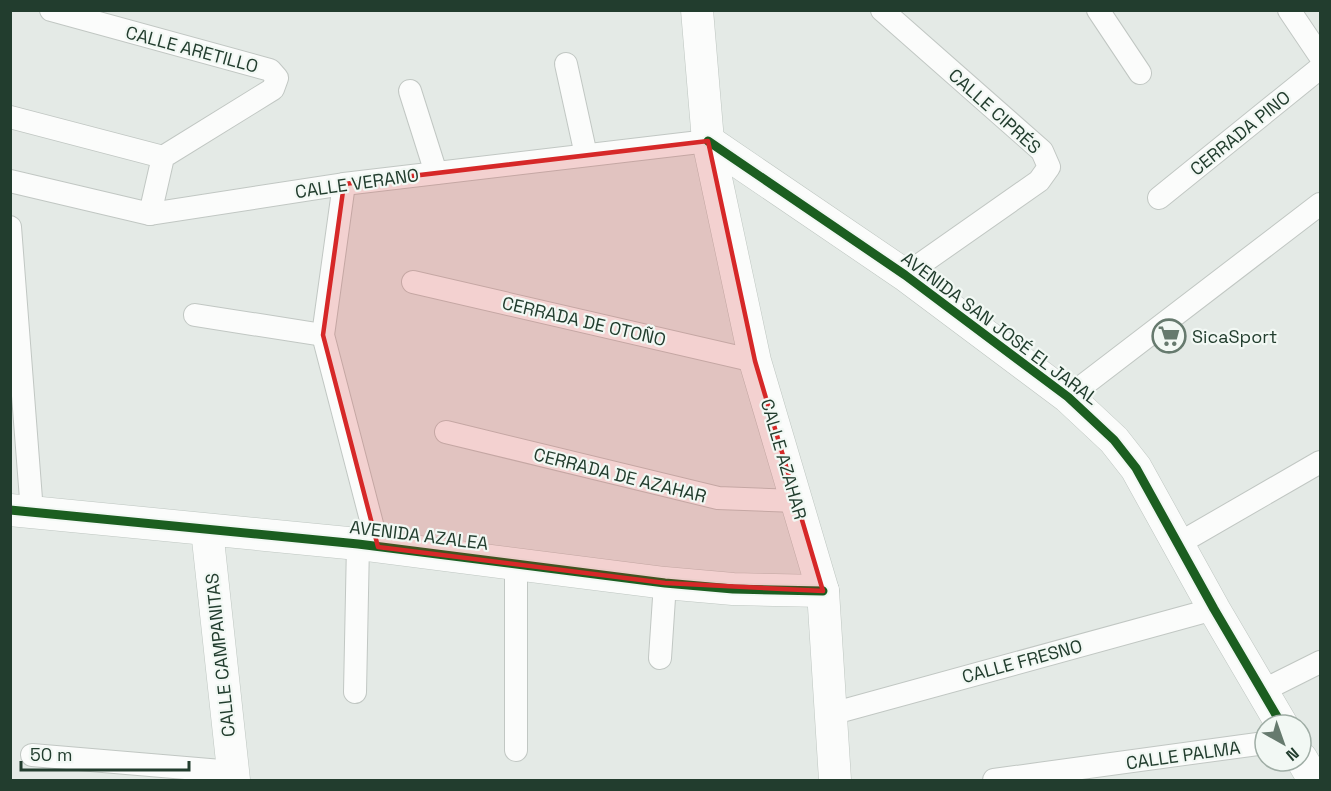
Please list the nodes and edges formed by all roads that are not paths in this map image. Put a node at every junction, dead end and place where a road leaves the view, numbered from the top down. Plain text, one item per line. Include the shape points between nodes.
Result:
1 (51, 10) edge
2 (697, 10) edge
3 (882, 10) edge
4 (1098, 10) edge
5 (1289, 10) edge
6 (1320, 56) edge
7 (566, 64) dead end
8 (1320, 68) edge
9 (1140, 73) dead end
10 (410, 91) dead end
11 (10, 117) edge
12 (708, 141) junction
13 (586, 155) junction
14 (163, 158) junction
15 (436, 173) junction
16 (10, 181) edge
17 (345, 184) junction
18 (1159, 198) dead end
19 (1320, 204) edge
20 (150, 214) junction
21 (10, 227) edge
22 (905, 275) junction
23 (413, 282) dead end
24 (195, 315) dead end
25 (323, 336) junction
26 (755, 361) junction
27 (1068, 397) junction
28 (446, 432) dead end
29 (1320, 462) edge
30 (797, 501) junction
31 (21, 511) edge
32 (207, 530) junction
33 (1178, 544) junction
34 (368, 545) junction
35 (516, 562) junction
36 (665, 582) junction
37 (823, 591) junction
38 (1214, 609) junction
39 (660, 658) dead end
40 (1320, 662) edge
41 (1262, 691) junction
42 (355, 692) dead end
43 (1275, 713) edge
44 (831, 714) junction
45 (1253, 745) edge
46 (516, 750) dead end
47 (32, 755) dead end
48 (233, 776) edge
49 (835, 780) edge
50 (994, 780) edge

1 - 14 street, CALLE ARETILLO via 270,70 277,78 273,89
2 - 12 street
3 - 22 street, CALLE CIPRÉS via 1042,151 1049,167 1039,181
4 - 9 street
5 - 6 street
7 - 13 street
8 - 18 street, CERRADA PINO
10 - 15 street
11 - 14 street
12 - 13 street, CALLE VERANO
12 - 22 street, AVENIDA SAN JOSÉ EL JARAL
12 - 26 street, CALLE AZAHAR
13 - 15 street, CALLE VERANO
14 - 20 street
15 - 17 street, CALLE VERANO
16 - 20 street, CALLE VERANO
17 - 20 street, CALLE VERANO
17 - 25 street
19 - 27 street
21 - 31 street
22 - 27 street, AVENIDA SAN JOSÉ EL JARAL
23 - 26 street, CERRADA DE OTOÑO
24 - 25 street
25 - 34 street
26 - 30 street, CALLE AZAHAR
27 - 33 street, AVENIDA SAN JOSÉ EL JARAL via 1114,440 1136,468
28 - 30 street, CERRADA DE AZAHAR via 718,498
29 - 33 street
30 - 37 street, CALLE AZAHAR
31 - 32 street, AVENIDA AZALEA
32 - 34 street, AVENIDA AZALEA
32 - 48 street, CALLE CAMPANITAS
33 - 38 street, AVENIDA SAN JOSÉ EL JARAL
34 - 35 street, AVENIDA AZALEA
34 - 42 street
35 - 36 street, AVENIDA AZALEA
35 - 46 street
36 - 37 street, AVENIDA AZALEA
36 - 39 street
37 - 44 street, CALLE AZAHAR
38 - 41 street, AVENIDA SAN JOSÉ EL JARAL
38 - 44 street, CALLE FRESNO
40 - 41 street
41 - 43 street, AVENIDA SAN JOSÉ EL JARAL
44 - 49 street, CALLE AZAHAR
45 - 50 street, CALLE PALMA
47 - 48 street

